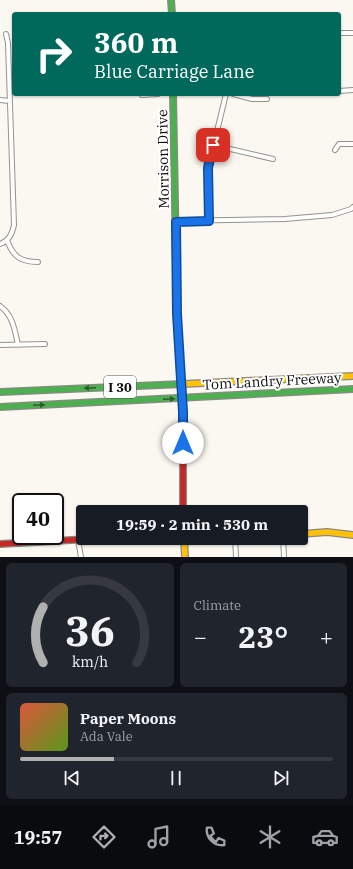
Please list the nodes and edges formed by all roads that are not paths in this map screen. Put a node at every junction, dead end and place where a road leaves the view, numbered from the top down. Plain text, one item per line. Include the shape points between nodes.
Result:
1 (172, 0) edge
2 (172, 12) edge
3 (341, 33) edge
4 (353, 33) edge
5 (6, 34) dead end
6 (353, 90) edge
7 (341, 91) edge
8 (173, 96) edge
9 (225, 96) edge
10 (241, 96) edge
11 (268, 99) dead end
12 (0, 100) edge
13 (10, 101) junction
14 (353, 144) edge
15 (213, 145) junction
16 (335, 150) dead end
17 (273, 159) dead end
18 (353, 207) edge
19 (209, 221) junction
20 (176, 222) junction
21 (7, 240) junction
22 (0, 244) edge
23 (38, 262) dead end
24 (0, 306) edge
25 (45, 344) dead end
26 (0, 345) edge
27 (18, 345) junction
28 (353, 375) edge
29 (353, 390) edge
30 (0, 392) edge
31 (0, 407) edge
32 (183, 505) edge
33 (308, 533) edge
34 (353, 535) edge
35 (76, 540) edge
36 (0, 544) edge
37 (79, 545) edge
38 (184, 545) edge
39 (235, 545) edge
40 (283, 545) edge
41 (81, 557) edge
42 (184, 557) edge
43 (236, 557) edge
44 (284, 557) edge

1 - 2 main road
3 - 4 street
5 - 13 street
6 - 7 street
8 - 20 main road, Morrison Drive
9 - 15 street
10 - 11 street
12 - 13 street
13 - 21 street via 14,225
14 - 16 street via 339,144
15 - 17 street
15 - 19 street via 208,168
18 - 19 street via 332,215
19 - 20 street
20 - 32 main road, Morrison Drive, bridge via 177,314 183,412
21 - 22 street
21 - 23 street via 18,258
24 - 27 street via 10,317
25 - 27 street
26 - 27 street
28 -> 30 main road, Tom Landry Freeway / I 30
31 -> 29 main road, Tom Landry Freeway / I 30
33 - 34 main road via 339,532
35 - 36 main road
37 - 41 street
38 - 42 main road
39 - 43 street
40 - 44 street

